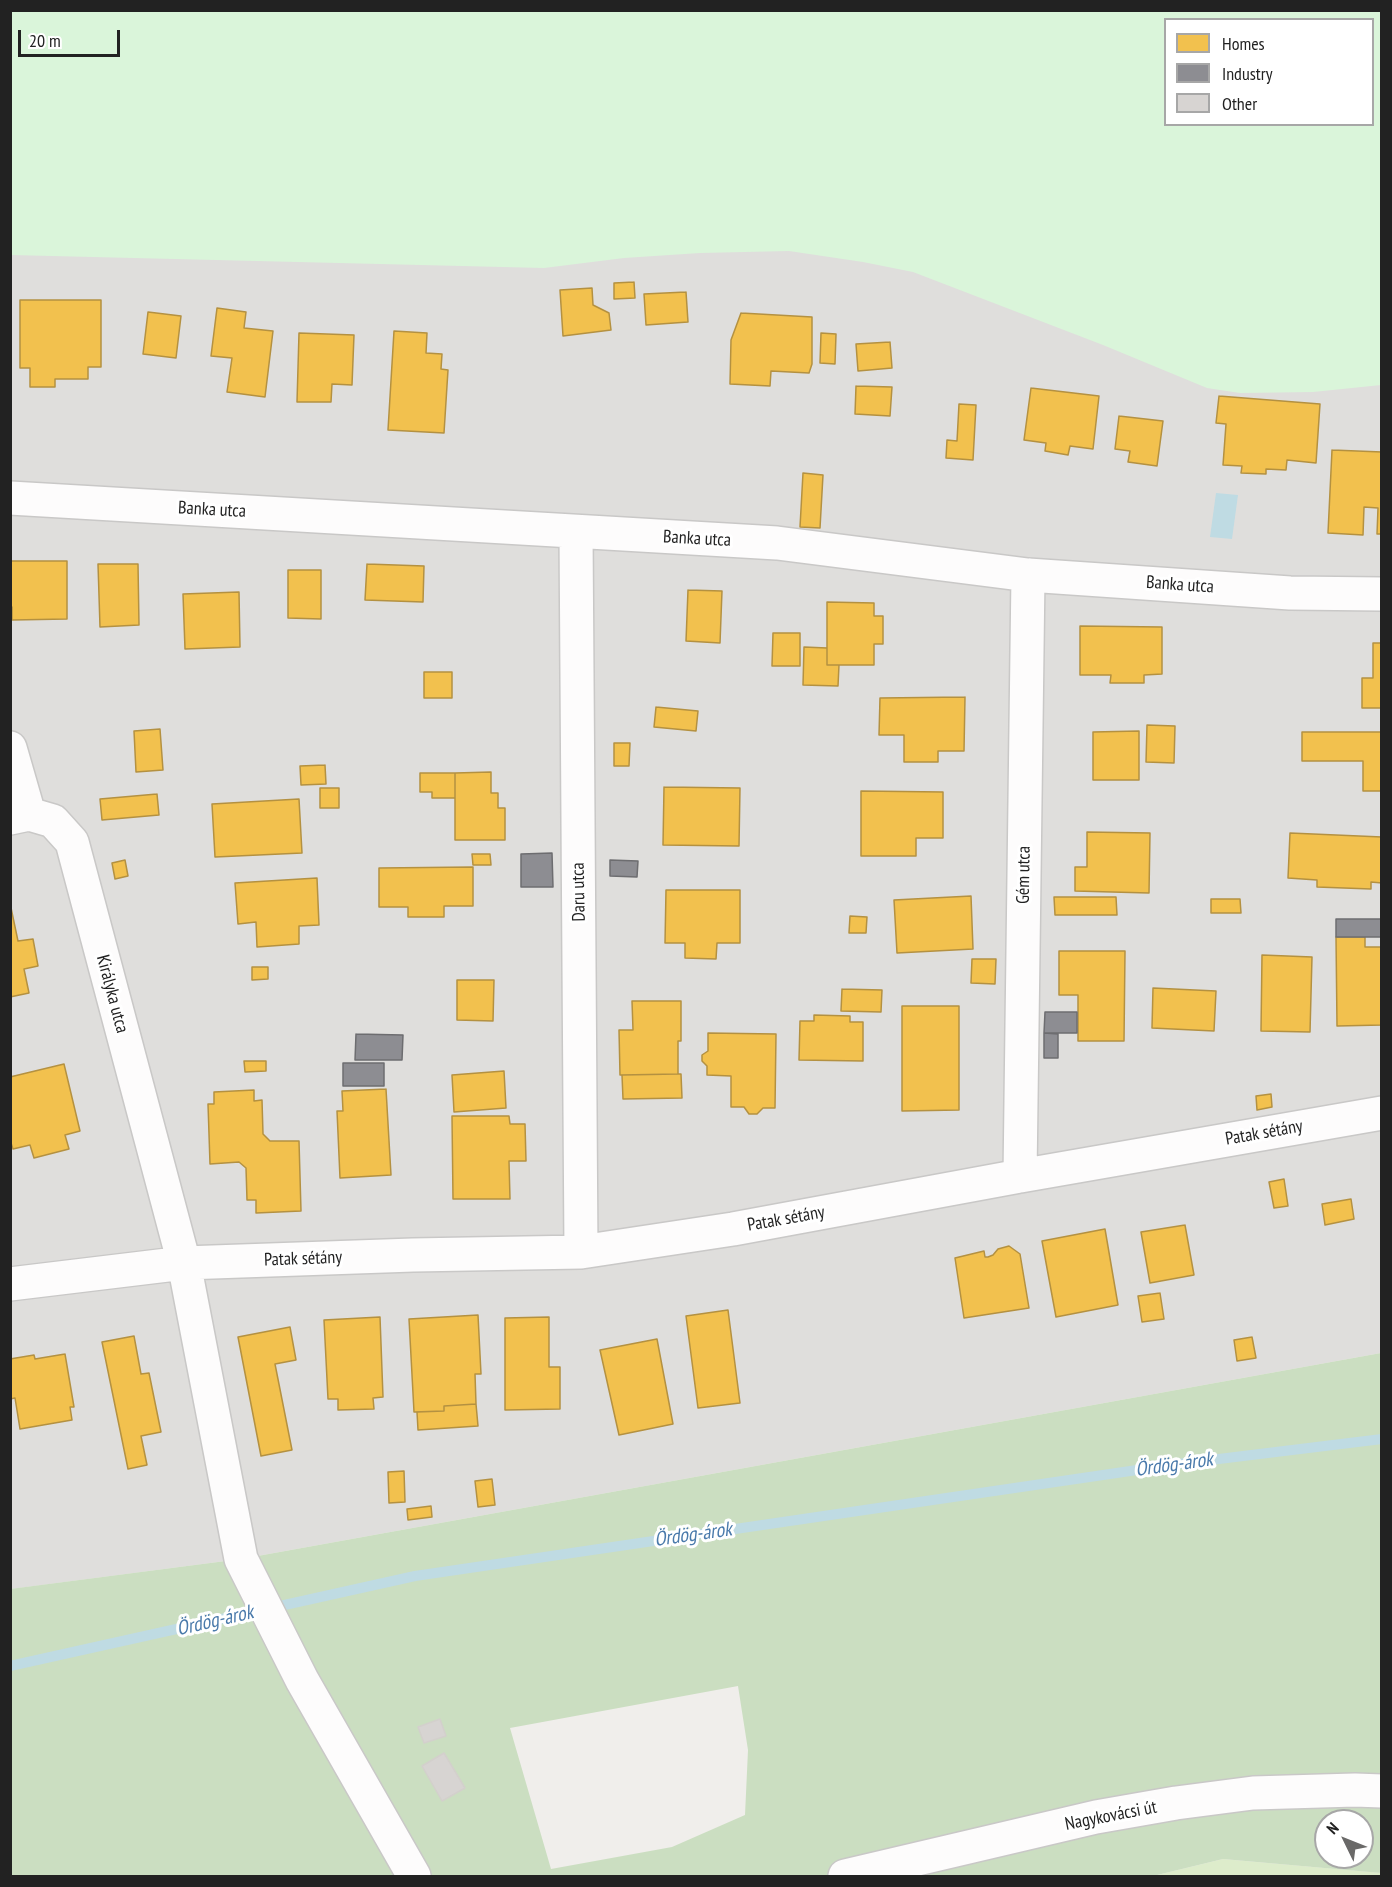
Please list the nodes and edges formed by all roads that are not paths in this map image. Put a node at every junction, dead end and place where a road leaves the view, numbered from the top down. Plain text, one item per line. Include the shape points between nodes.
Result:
1 (10, 498) edge
2 (576, 532) junction
3 (1028, 575) junction
4 (1382, 594) edge
5 (10, 748) edge
6 (20, 816) edge
7 (1382, 1113) edge
8 (1020, 1176) junction
9 (581, 1252) junction
10 (184, 1263) junction
11 (10, 1284) edge
12 (1382, 1791) edge
13 (414, 1876) edge
14 (845, 1876) edge

1 - 2 street, Banka utca
2 - 3 street, Banka utca via 777,543
2 - 9 street, Daru utca
3 - 4 street, Banka utca
3 - 8 street, Gém utca
5 - 6 street, Királyka utca
6 - 10 street, Királyka utca via 52,821 72,842
7 - 8 street, Patak sétány
8 - 9 street, Patak sétány
9 - 10 street, Patak sétány
10 - 11 street, Patak sétány
10 - 13 street via 241,1559 302,1680
12 - 14 street, Nagykovácsi út via 1253,1793 1176,1803 1096,1817

